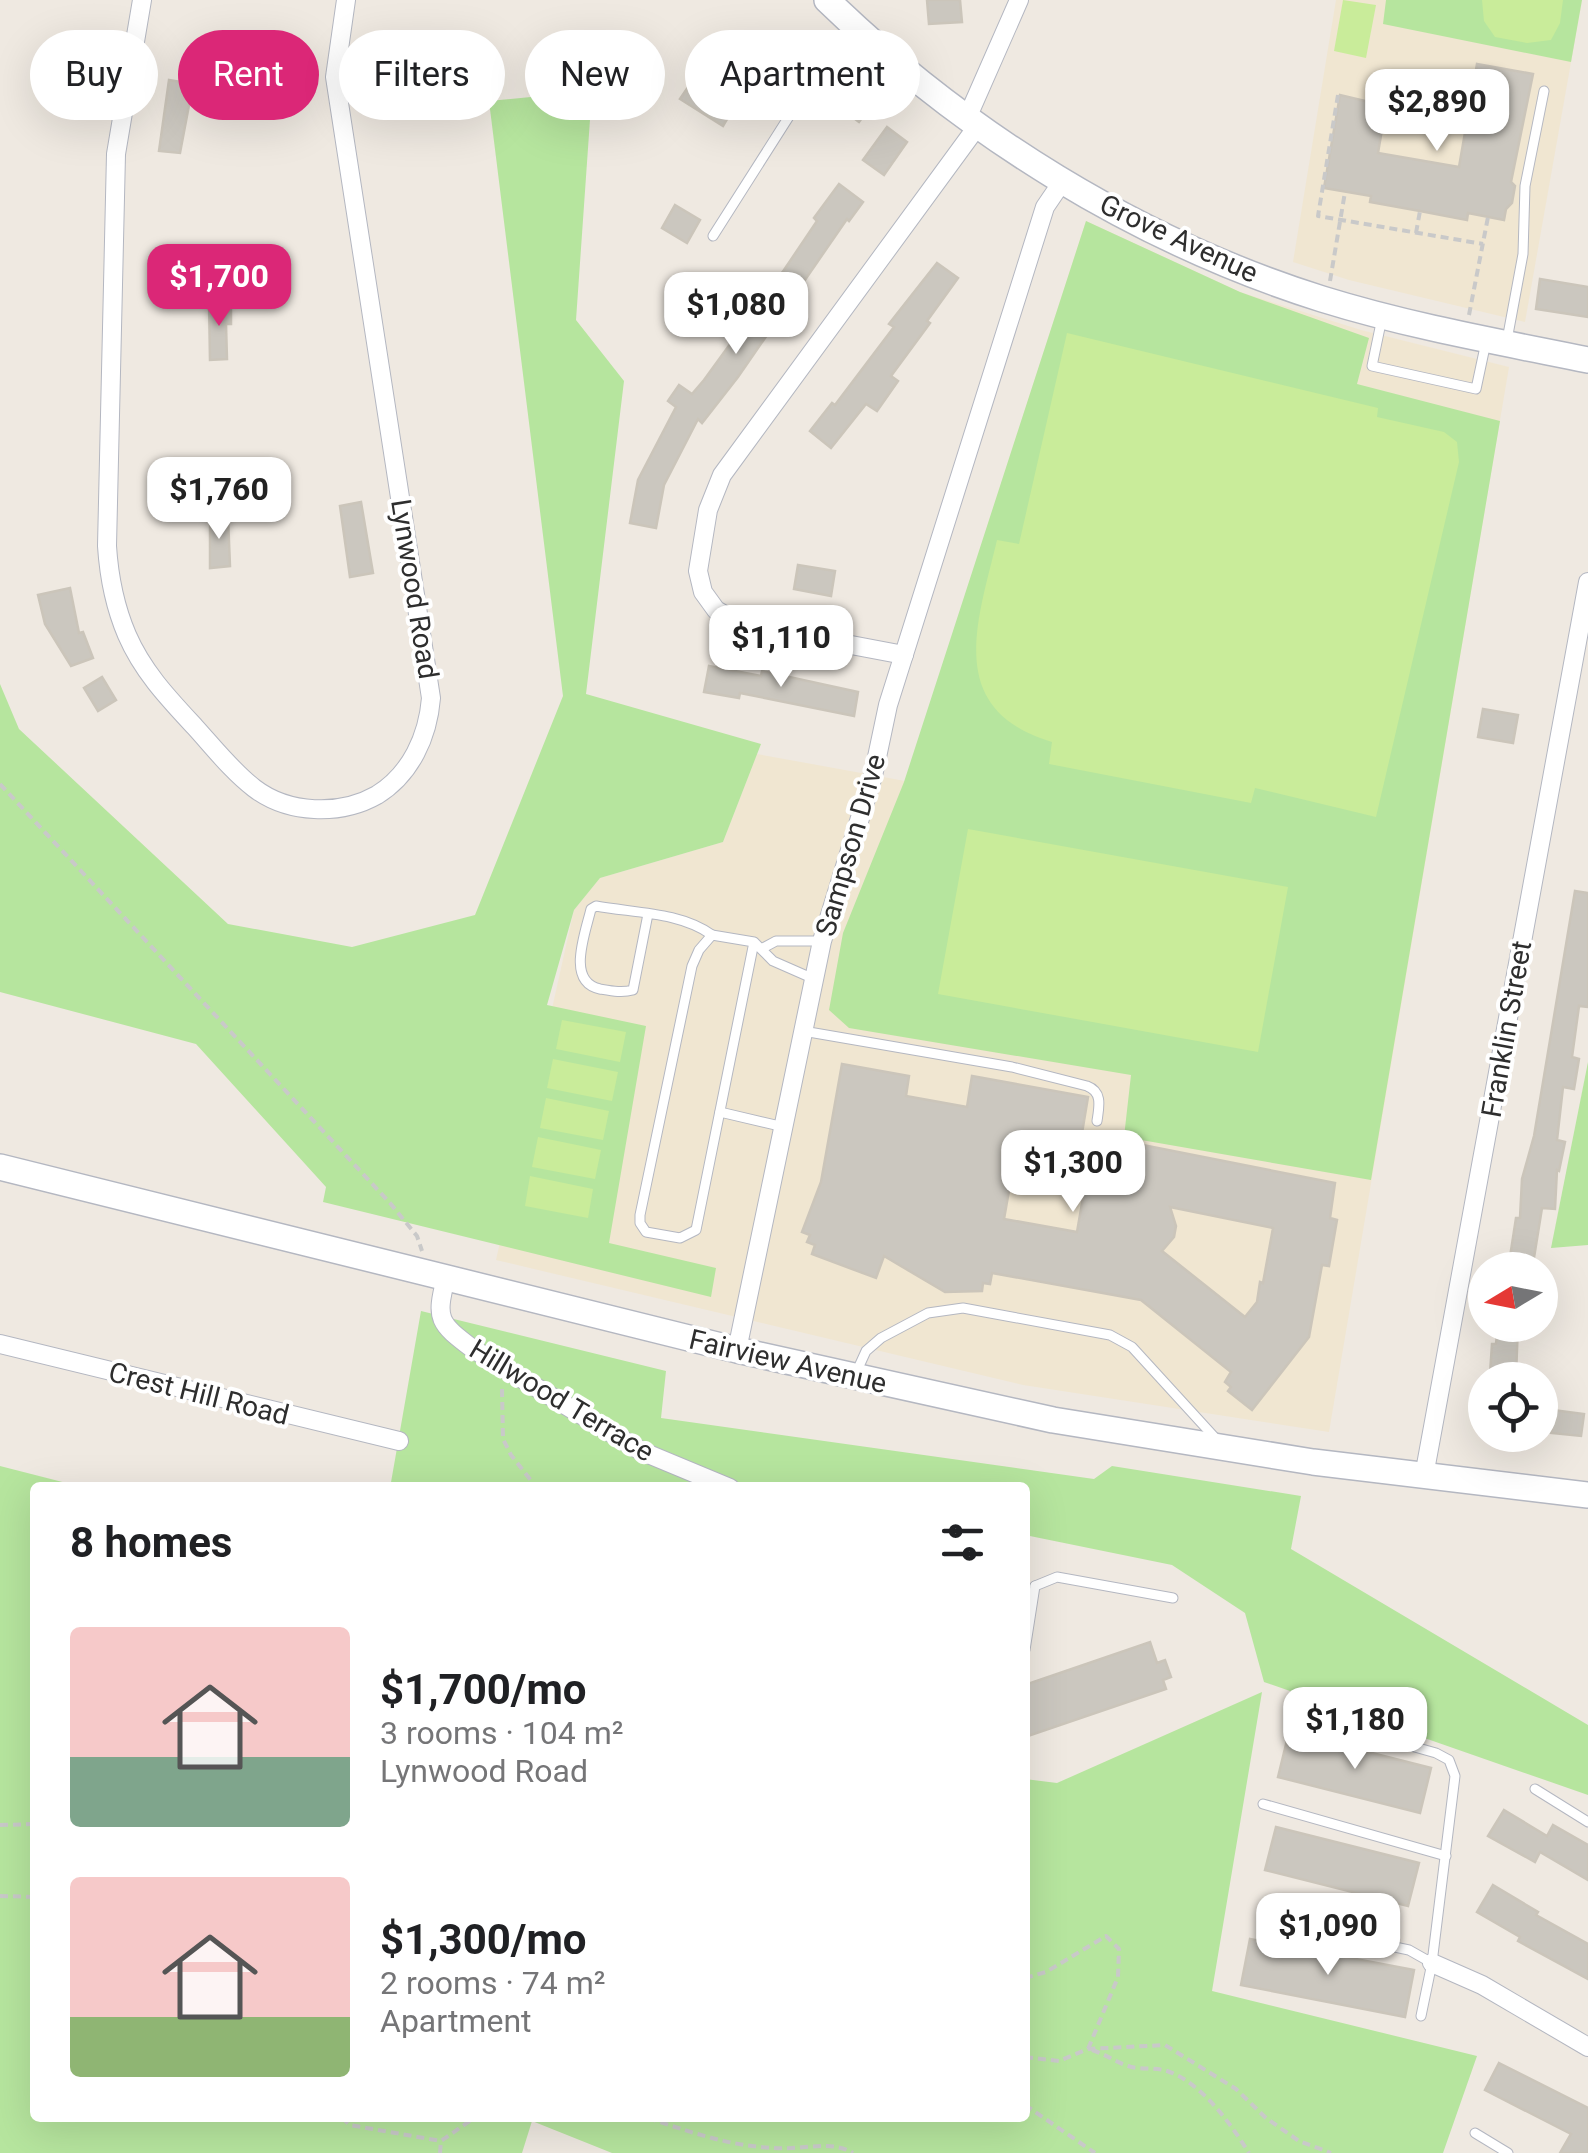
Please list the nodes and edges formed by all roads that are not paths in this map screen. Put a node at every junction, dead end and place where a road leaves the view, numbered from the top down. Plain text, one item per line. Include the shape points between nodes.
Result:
1 (142, 0) edge
2 (346, 0) edge
3 (826, 0) edge
4 (1019, 0) edge
5 (854, 26) junction
6 (1544, 91) dead end
7 (973, 120) junction
8 (1062, 182) junction
9 (713, 236) dead end
10 (1383, 315) junction
11 (1486, 339) junction
12 (1588, 360) edge
13 (1588, 582) edge
14 (904, 655) junction
15 (648, 914) junction
16 (712, 935) junction
17 (822, 941) junction
18 (758, 945) junction
19 (814, 979) junction
20 (803, 1030) junction
21 (720, 1112) junction
22 (1097, 1121) dead end
23 (784, 1127) junction
24 (0, 1167) edge
25 (438, 1276) junction
26 (0, 1344) edge
27 (738, 1350) junction
28 (854, 1377) junction
29 (398, 1441) dead end
30 (1226, 1450) junction
31 (1424, 1476) junction
32 (716, 1482) edge
33 (1588, 1495) edge
34 (1030, 1582) edge
35 (1173, 1598) dead end
36 (1308, 1717) dead end
37 (1535, 1790) dead end
38 (1262, 1804) dead end
39 (1588, 1822) edge
40 (1446, 1856) junction
41 (1272, 1922) dead end
42 (1432, 1964) junction
43 (1421, 2016) dead end
44 (1588, 2047) edge
45 (1474, 2133) dead end
46 (1508, 2153) edge

1 - 2 street, Lynwood Road via 116,154 107,546 112,592 140,662 228,764 269,797 317,810 358,803 393,783 420,746 431,698 335,76
3 - 5 main road, Grove Avenue
4 - 7 street
5 - 7 main road, Grove Avenue
5 - 9 lane via 830,52
6 - 11 lane via 1525,186 1523,254
7 - 8 main road, Grove Avenue
7 - 14 street via 722,475 708,510 698,570 708,601 731,620
8 - 10 main road, Grove Avenue via 1253,274
8 - 14 street, Sampson Drive via 1045,207
10 - 11 main road, Grove Avenue
10 - 11 lane via 1372,366 1476,389
11 - 12 main road, Grove Avenue
13 - 31 street, Franklin Street
14 - 17 street, Sampson Drive
15 - 15 lane via 591,909 580,968 588,986 633,990
15 - 16 lane via 692,922
16 - 18 lane
16 - 21 lane via 692,966 640,1214 646,1232 680,1238 696,1230
17 - 18 lane
17 - 19 street, Sampson Drive
18 - 19 lane via 784,968
18 - 21 lane
19 - 20 street, Sampson Drive
20 - 22 lane via 1087,1086 1100,1100
20 - 23 street, Sampson Drive
21 - 23 lane
23 - 27 street, Sampson Drive
24 - 25 main road, Fairview Avenue
25 - 27 main road, Fairview Avenue
25 - 32 street, Hillwood Terrace via 440,1318 472,1349 641,1450
26 - 29 street, Crest Hill Road
27 - 28 main road, Fairview Avenue
28 - 30 main road, Fairview Avenue
28 - 30 lane via 873,1344 938,1310 963,1308 1110,1335 1132,1347
30 - 31 main road, Fairview Avenue
31 - 33 main road, Fairview Avenue
34 - 35 lane via 1057,1577
36 - 40 lane via 1449,1760 1455,1776
37 - 39 lane
38 - 40 lane
40 - 42 lane
41 - 42 lane via 1409,1950
42 - 43 lane
42 - 44 street
45 - 46 lane

